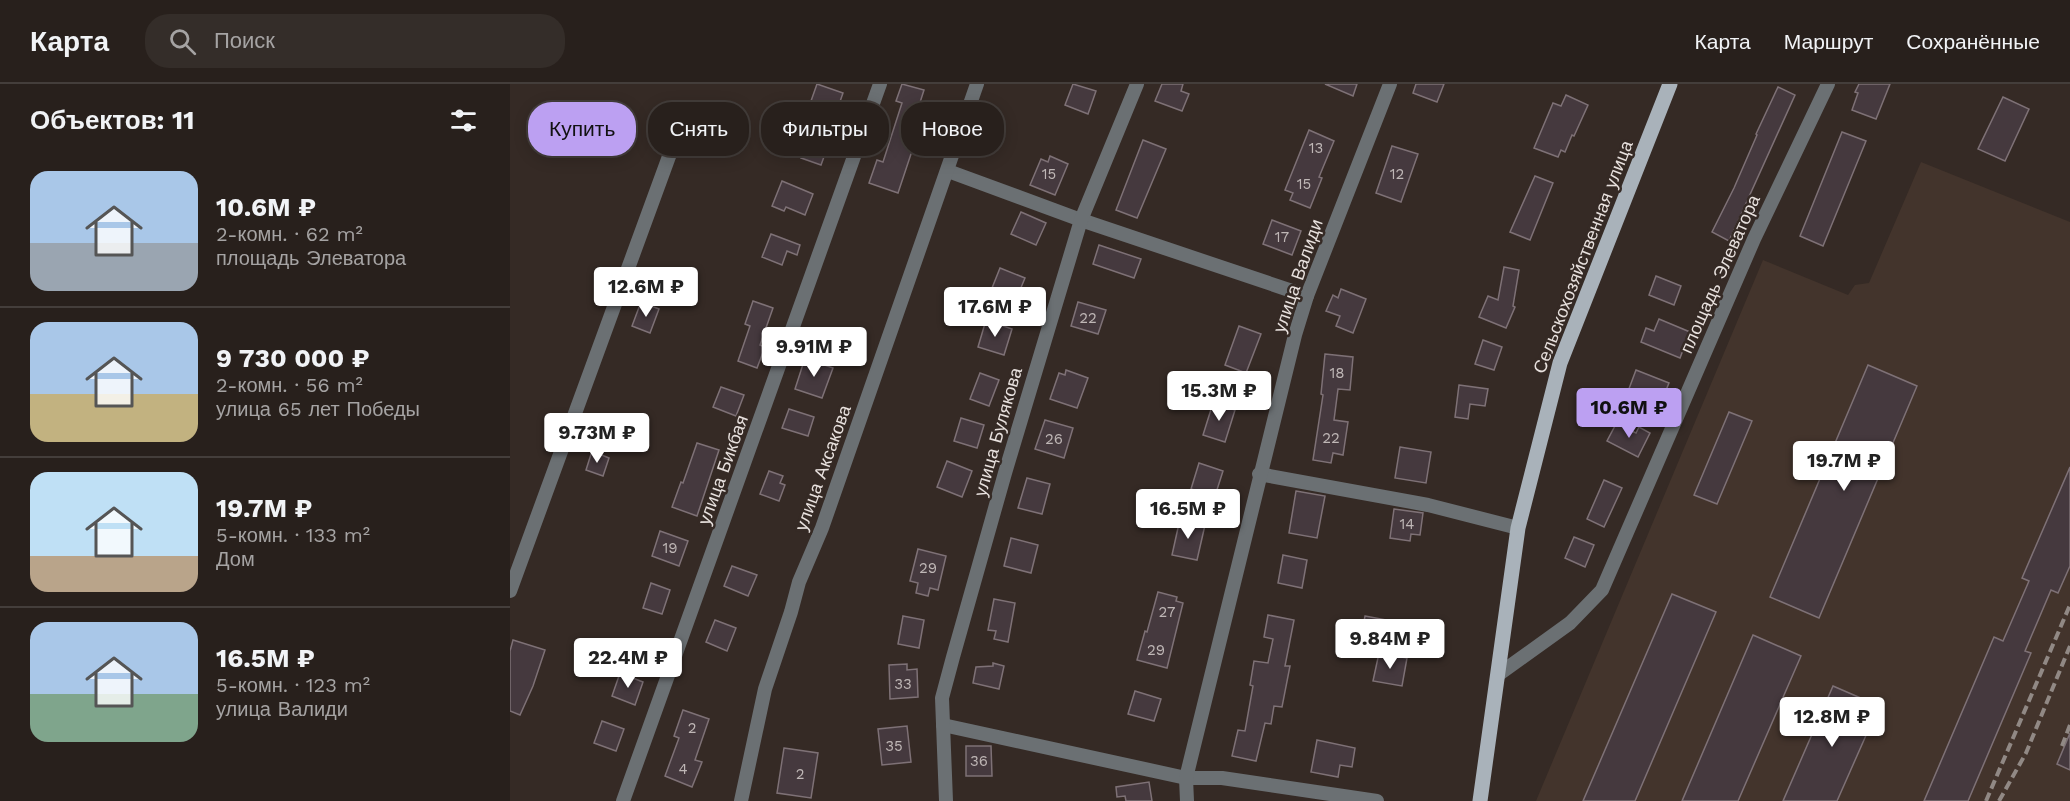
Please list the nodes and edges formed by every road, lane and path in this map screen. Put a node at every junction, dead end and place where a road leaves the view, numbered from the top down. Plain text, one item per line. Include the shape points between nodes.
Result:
1 (880, 84) edge
2 (977, 84) edge
3 (1137, 84) edge
4 (1390, 84) edge
5 (1670, 84) edge
6 (1828, 84) edge
7 (669, 156) edge
8 (948, 171) junction
9 (1081, 220) junction
10 (1307, 296) junction
11 (1260, 474) junction
12 (1518, 528) junction
13 (510, 591) edge
14 (1498, 674) junction
15 (943, 725) junction
16 (1186, 778) junction
17 (623, 801) edge
18 (741, 801) edge
19 (946, 801) edge
20 (1187, 801) edge
21 (1377, 801) edge
22 (1480, 801) edge

1 - 17 street, улица Бикбая
2 - 8 street, улица Аксакова
3 - 9 street, улица Булякова
4 - 10 street, улица Валиди
5 - 12 main road, Сельскохозяйственная улица via 1560,363
6 - 14 street, площадь Элеватора via 1754,239 1602,590 1570,623
7 - 13 street
8 - 9 street
8 - 18 street, улица Аксакова via 822,528 799,582 765,689
9 - 10 street
9 - 15 street, улица Булякова via 953,657 942,698
10 - 11 street, улица Валиди
11 - 12 street via 1428,505
11 - 16 street, улица Валиди
12 - 14 main road, Сельскохозяйственная улица
14 - 22 main road, Сельскохозяйственная улица
15 - 16 street
15 - 19 street, улица Булякова
16 - 20 street, улица Валиди
16 - 21 street via 1222,778

